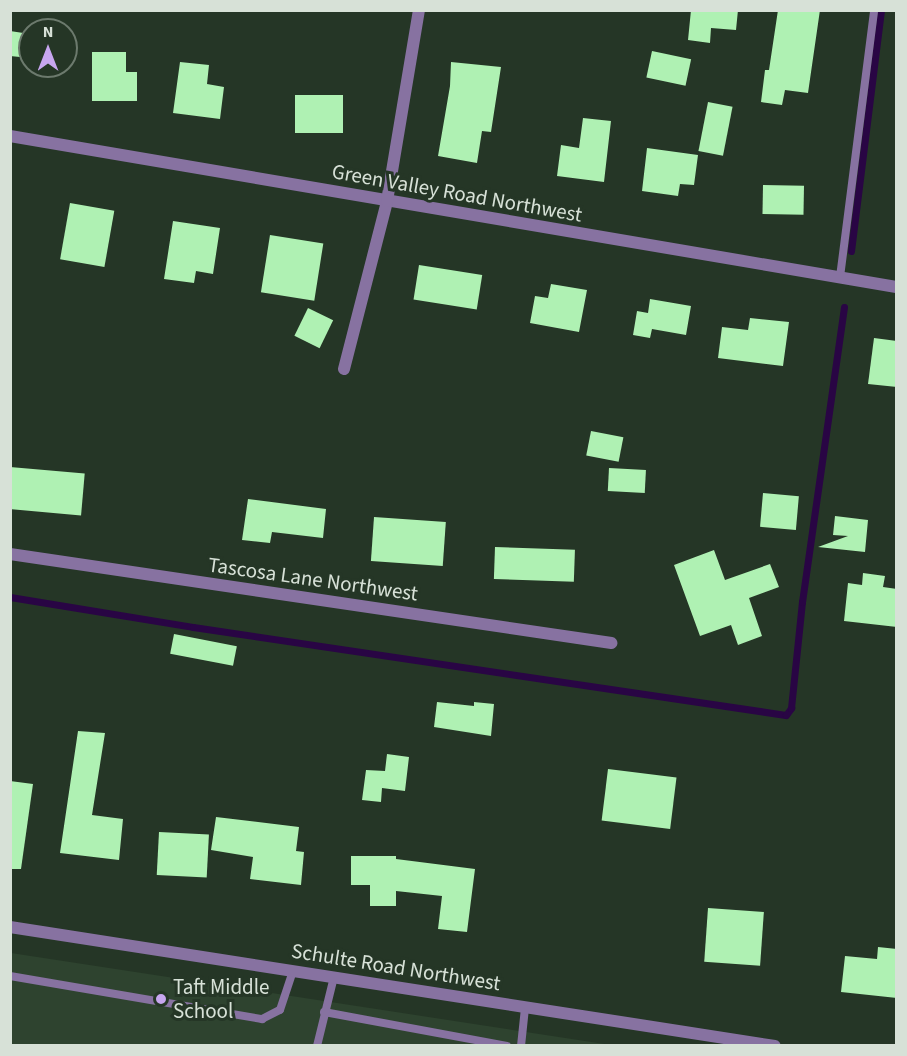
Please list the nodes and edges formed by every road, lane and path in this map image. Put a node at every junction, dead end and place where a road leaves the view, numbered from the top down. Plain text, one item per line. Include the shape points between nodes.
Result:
1 (419, 10) edge
2 (874, 10) edge
3 (10, 136) edge
4 (387, 201) junction
5 (840, 277) junction
6 (897, 287) edge
7 (344, 369) dead end
8 (10, 554) edge
9 (610, 643) dead end
10 (10, 927) edge
11 (293, 970) junction
12 (10, 976) edge
13 (334, 977) junction
14 (525, 1007) junction
15 (324, 1012) junction
16 (317, 1046) edge
17 (507, 1046) edge
18 (521, 1046) edge
19 (775, 1046) edge

1 - 4 street
2 - 5 lane
3 - 4 street, Green Valley Road Northwest
4 - 5 street, Green Valley Road Northwest
4 - 7 street
5 - 6 street, Green Valley Road Northwest
8 - 9 street, Tascosa Lane Northwest
10 - 11 street, Schulte Road Northwest
11 - 12 lane via 279,1010 262,1019
11 - 13 street, Schulte Road Northwest
13 - 14 street, Schulte Road Northwest
13 - 15 lane
14 - 18 lane
14 - 19 street, Schulte Road Northwest
15 - 16 lane
15 - 17 lane

